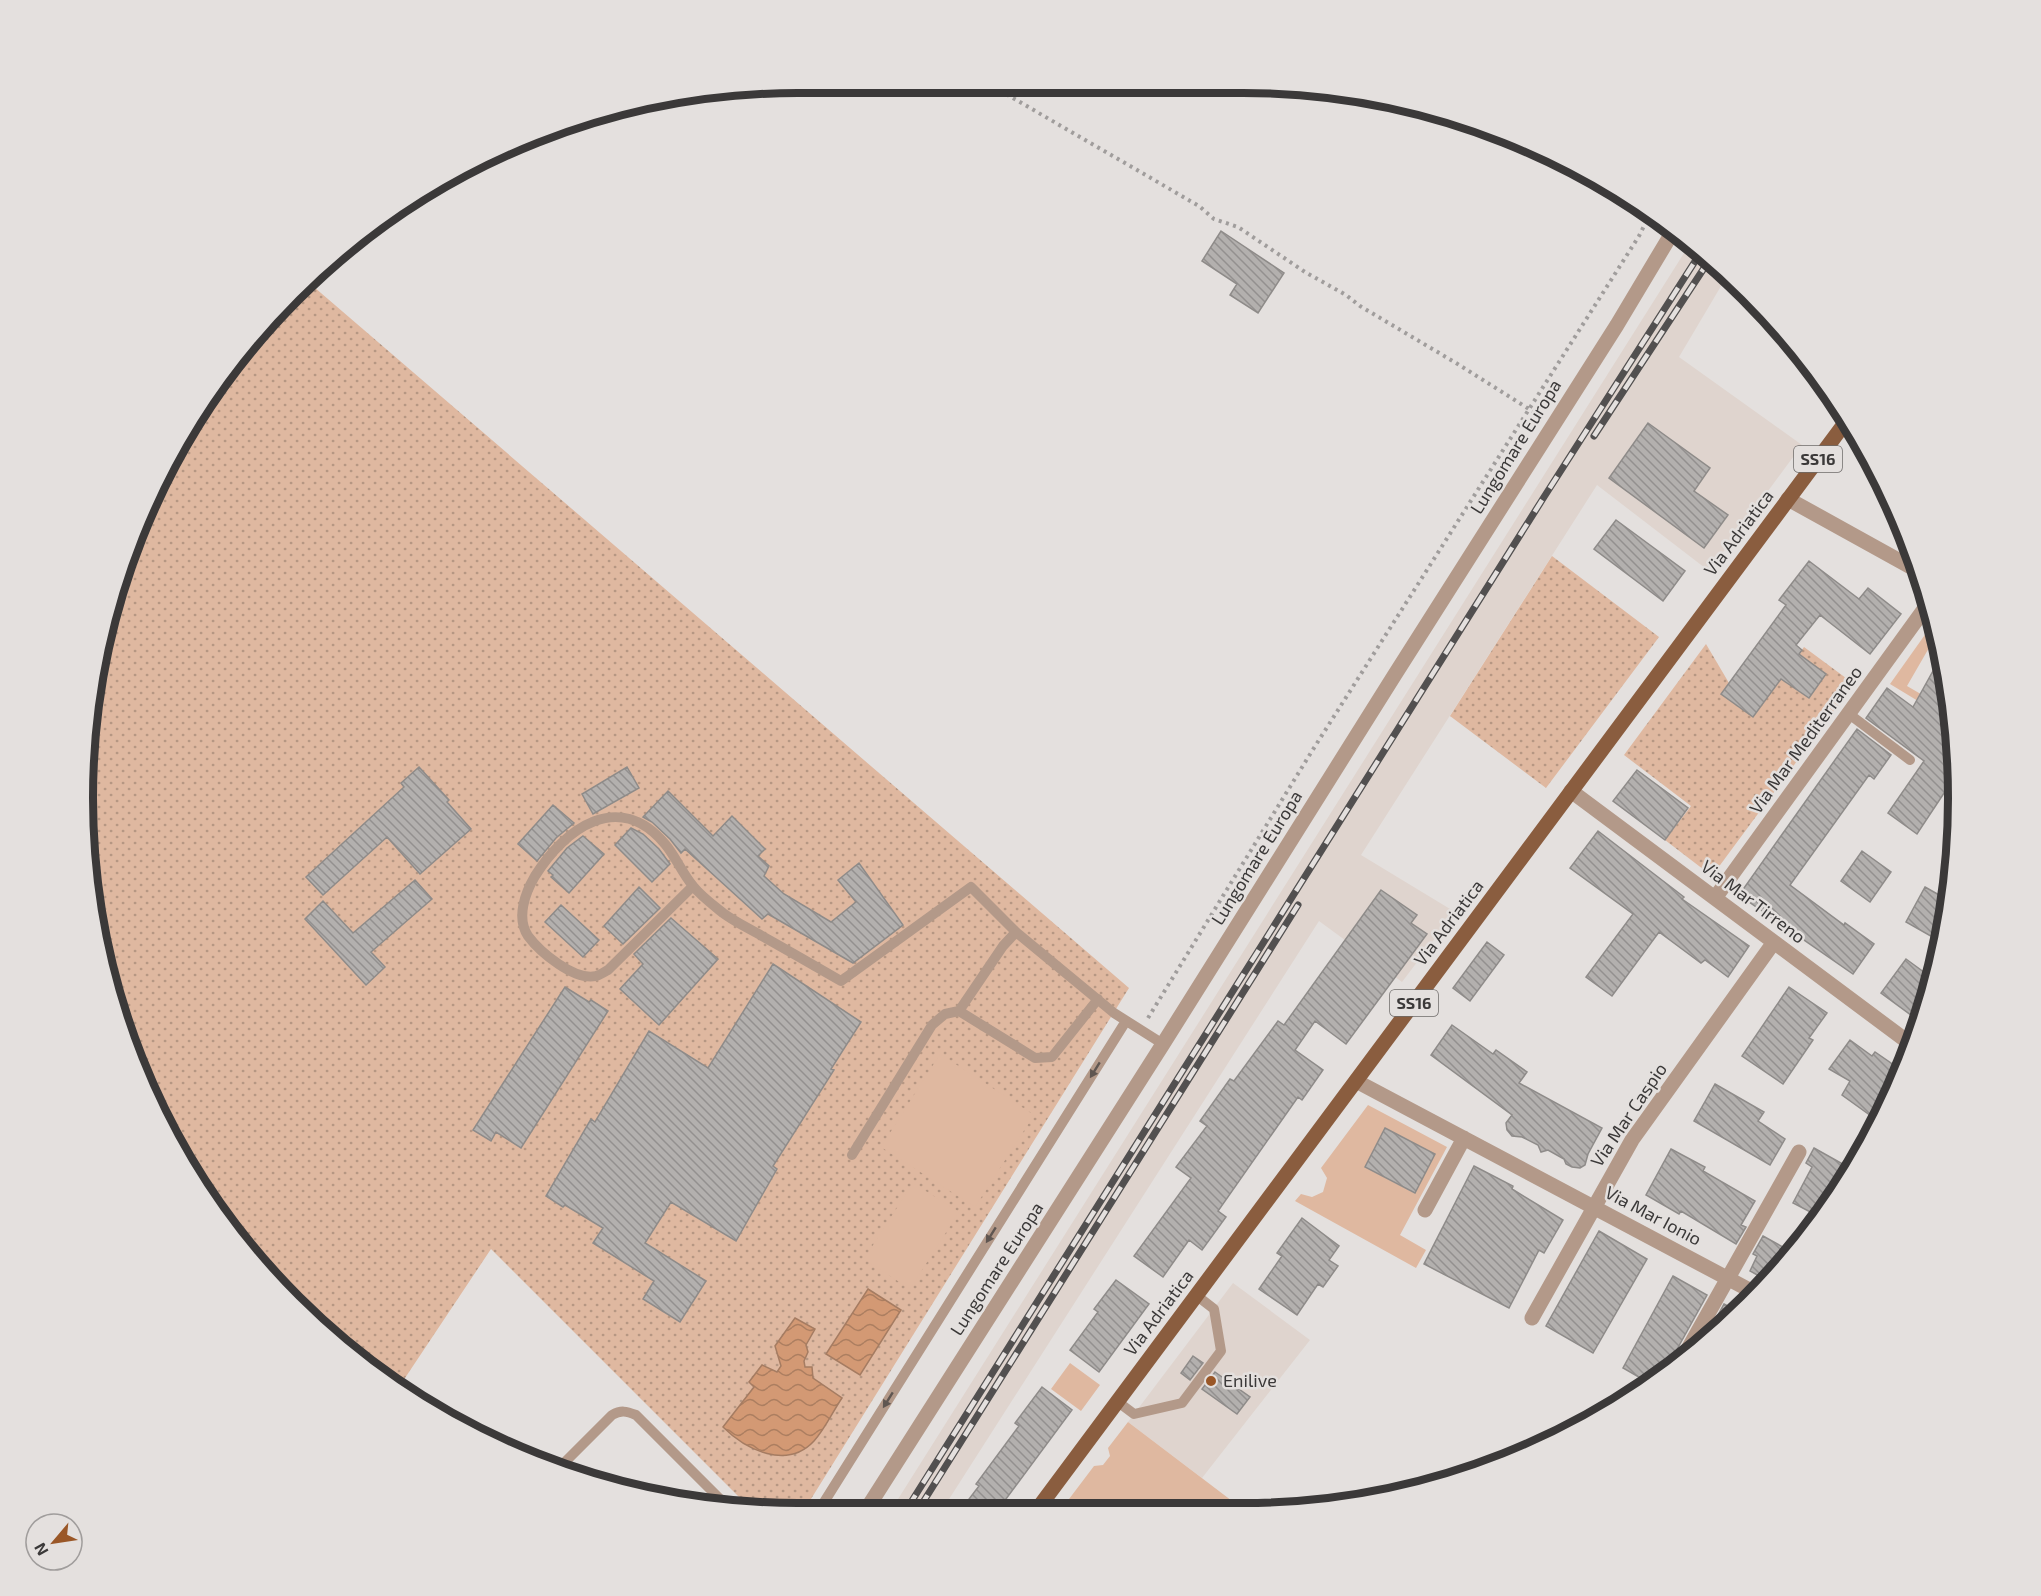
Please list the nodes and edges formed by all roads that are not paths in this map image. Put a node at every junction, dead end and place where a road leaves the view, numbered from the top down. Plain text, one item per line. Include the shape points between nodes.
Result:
1 (1670, 237) edge
2 (1842, 427) edge
3 (1788, 499) junction
4 (1909, 566) edge
5 (1923, 611) edge
6 (1849, 714) junction
7 (1910, 760) dead end
8 (1571, 791) junction
9 (693, 886) junction
10 (1715, 898) junction
11 (1016, 932) junction
12 (1774, 942) junction
13 (1098, 999) junction
14 (959, 1011) junction
15 (1126, 1021) junction
16 (1905, 1040) edge
17 (1163, 1044) junction
18 (1356, 1081) junction
19 (1464, 1138) junction
20 (1799, 1152) dead end
21 (852, 1155) dead end
22 (1594, 1207) junction
23 (1425, 1210) dead end
24 (1728, 1278) junction
25 (1749, 1289) edge
26 (1196, 1295) junction
27 (1532, 1318) dead end
28 (1693, 1340) edge
29 (1118, 1402) junction
30 (564, 1463) edge
31 (719, 1498) edge
32 (824, 1503) edge
33 (871, 1503) edge
34 (1042, 1503) edge

1 - 17 street, Lungomare Europa
2 - 3 main road, Via Adriatica / SS16
3 - 4 street
3 - 8 main road, Via Adriatica / SS16
5 - 6 street, Via Mar Mediterraneo
6 - 7 lane
6 - 10 street, Via Mar Mediterraneo
8 - 10 street, Via Mar Tirreno
8 - 18 main road, Via Adriatica / SS16
9 - 9 lane via 608,970 596,976 562,966 536,946 523,928 521,914 529,886 547,857 576,830 596,819 632,819 650,829
9 - 11 lane via 724,915 841,981 971,887
10 - 12 street, Via Mar Tirreno
11 - 13 lane
11 - 14 lane
12 - 16 street, Via Mar Tirreno
12 - 22 street, Via Mar Caspio via 1632,1140
13 - 14 lane via 1052,1057 1035,1058
13 - 15 lane
14 - 21 lane via 945,1014 932,1025
15 - 17 lane
15 -> 32 lane
17 - 33 street, Lungomare Europa
18 - 19 street, Via Mar Ionio
18 - 26 main road, Via Adriatica / SS16
19 - 22 street, Via Mar Ionio
19 - 23 street
20 - 24 street
22 - 24 street, Via Mar Ionio
22 - 27 street, Via Mar Caspio
24 - 25 street, Via Mar Ionio
24 - 28 street
26 - 29 main road, Via Adriatica / SS16
26 - 29 lane via 1214,1309 1221,1351 1182,1403 1134,1414
29 - 34 main road, Via Adriatica / SS16
30 - 31 lane via 612,1415 626,1411 636,1415

